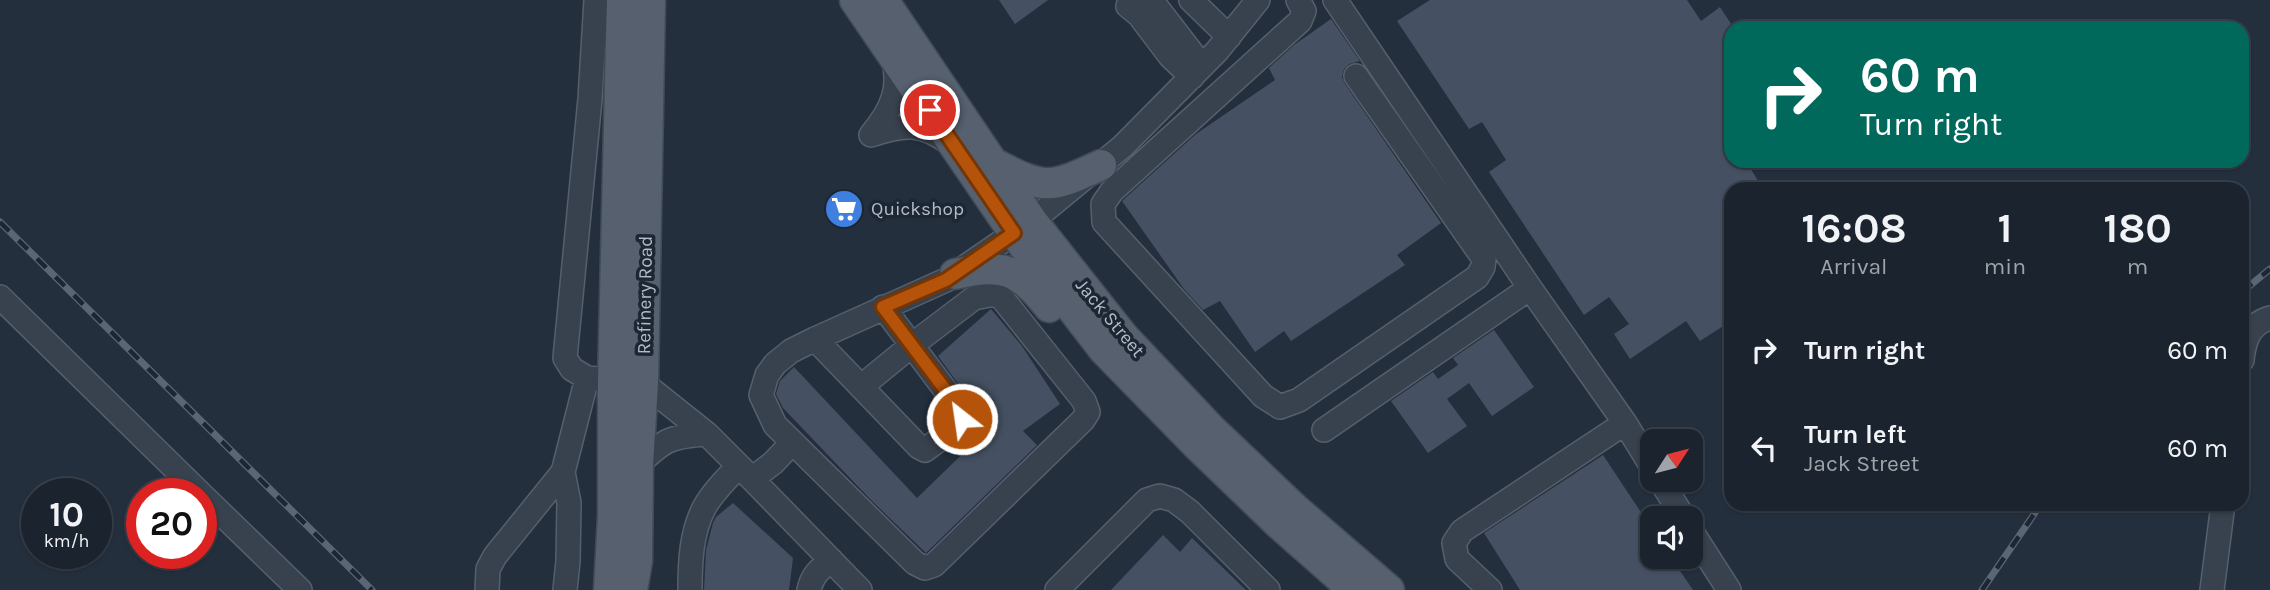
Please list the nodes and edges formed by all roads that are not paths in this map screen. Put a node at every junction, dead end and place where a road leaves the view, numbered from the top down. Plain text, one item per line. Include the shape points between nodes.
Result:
1 (596, 0) edge
2 (622, 0) edge
3 (650, 0) edge
4 (855, 0) edge
5 (883, 0) edge
6 (1191, 0) edge
7 (1258, 0) edge
8 (1298, 0) edge
9 (1335, 0) edge
10 (1135, 2) edge
11 (1229, 37) junction
12 (892, 54) junction
13 (1197, 72) junction
14 (1356, 76) dead end
15 (956, 148) junction
16 (992, 162) junction
17 (1101, 165) junction
18 (1023, 227) junction
19 (955, 274) junction
20 (1530, 288) junction
21 (0, 297) edge
22 (883, 307) junction
23 (2263, 321) edge
24 (2249, 336) edge
25 (814, 339) junction
26 (912, 345) junction
27 (600, 380) junction
28 (643, 383) junction
29 (862, 386) junction
30 (1145, 392) junction
31 (1625, 423) junction
32 (1324, 430) dead end
33 (707, 434) junction
34 (792, 443) junction
35 (1640, 447) edge
36 (638, 465) junction
37 (563, 472) junction
38 (745, 472) junction
39 (185, 478) edge
40 (217, 510) edge
41 (2222, 511) edge
42 (1703, 549) edge
43 (831, 560) junction
44 (300, 590) edge
45 (487, 590) edge
46 (565, 590) edge
47 (610, 590) edge
48 (632, 590) edge
49 (690, 590) edge
50 (809, 590) edge
51 (860, 590) edge
52 (1057, 590) edge
53 (1268, 590) edge
54 (1354, 590) edge
55 (1389, 590) edge
56 (1490, 590) edge
57 (1729, 590) edge
58 (2212, 590) edge

1 - 27 street via 565,358 572,369
2 - 27 main road, Refinery Road
3 - 28 main road, Refinery Road
4 - 12 main road, Jack Street
5 - 16 main road, Jack Street
6 - 11 street
7 - 11 street
8 - 14 street via 1304,11 1300,21 1103,204 1104,222 1263,396 1280,407 1299,400 1477,277 1483,267 1484,259
9 - 20 street
10 - 13 street via 1139,15 1170,56
11 - 13 street
12 - 15 main road, Jack Street
12 - 15 street via 897,83 894,99 871,135 906,125 933,132
13 - 17 street
15 - 18 main road, Jack Street
16 - 17 main road via 1026,180 1046,184 1066,182
16 - 18 main road, Jack Street
17 - 18 street
18 - 19 street
18 - 30 main road, Jack Street via 1104,350
18 - 55 main road, Jack Street via 1211,429
19 - 22 street
19 - 30 main road via 989,268 1022,278 1082,348
20 - 31 street
20 - 32 street
21 - 39 street
22 - 25 street
22 - 26 street
23 - 24 street
25 - 29 street
25 - 34 street via 775,364 763,386 761,396 775,425
26 - 29 street
26 - 29 street via 962,412 962,419 950,432 925,450 919,447
26 - 34 street via 974,298 994,294 1002,298 1088,412 934,565 925,568
27 - 28 street
27 - 37 street
27 - 47 main road, Refinery Road via 614,516
28 - 33 street
28 - 36 main road, Refinery Road
30 - 54 main road, Jack Street via 1278,523
31 - 35 street
31 - 56 street via 1462,531 1454,544 1457,559
33 - 36 street via 677,436 654,448
33 - 38 street
34 - 38 street via 773,463
36 - 48 main road, Refinery Road via 637,561
37 - 45 street via 495,556 488,569
37 - 46 street via 569,503
38 - 43 street
38 - 49 street via 726,479 704,509 690,556
40 - 44 street
41 - 58 street
42 - 57 street
43 - 50 street via 817,572
43 - 51 street
52 - 53 street via 1147,500 1160,496 1190,512

